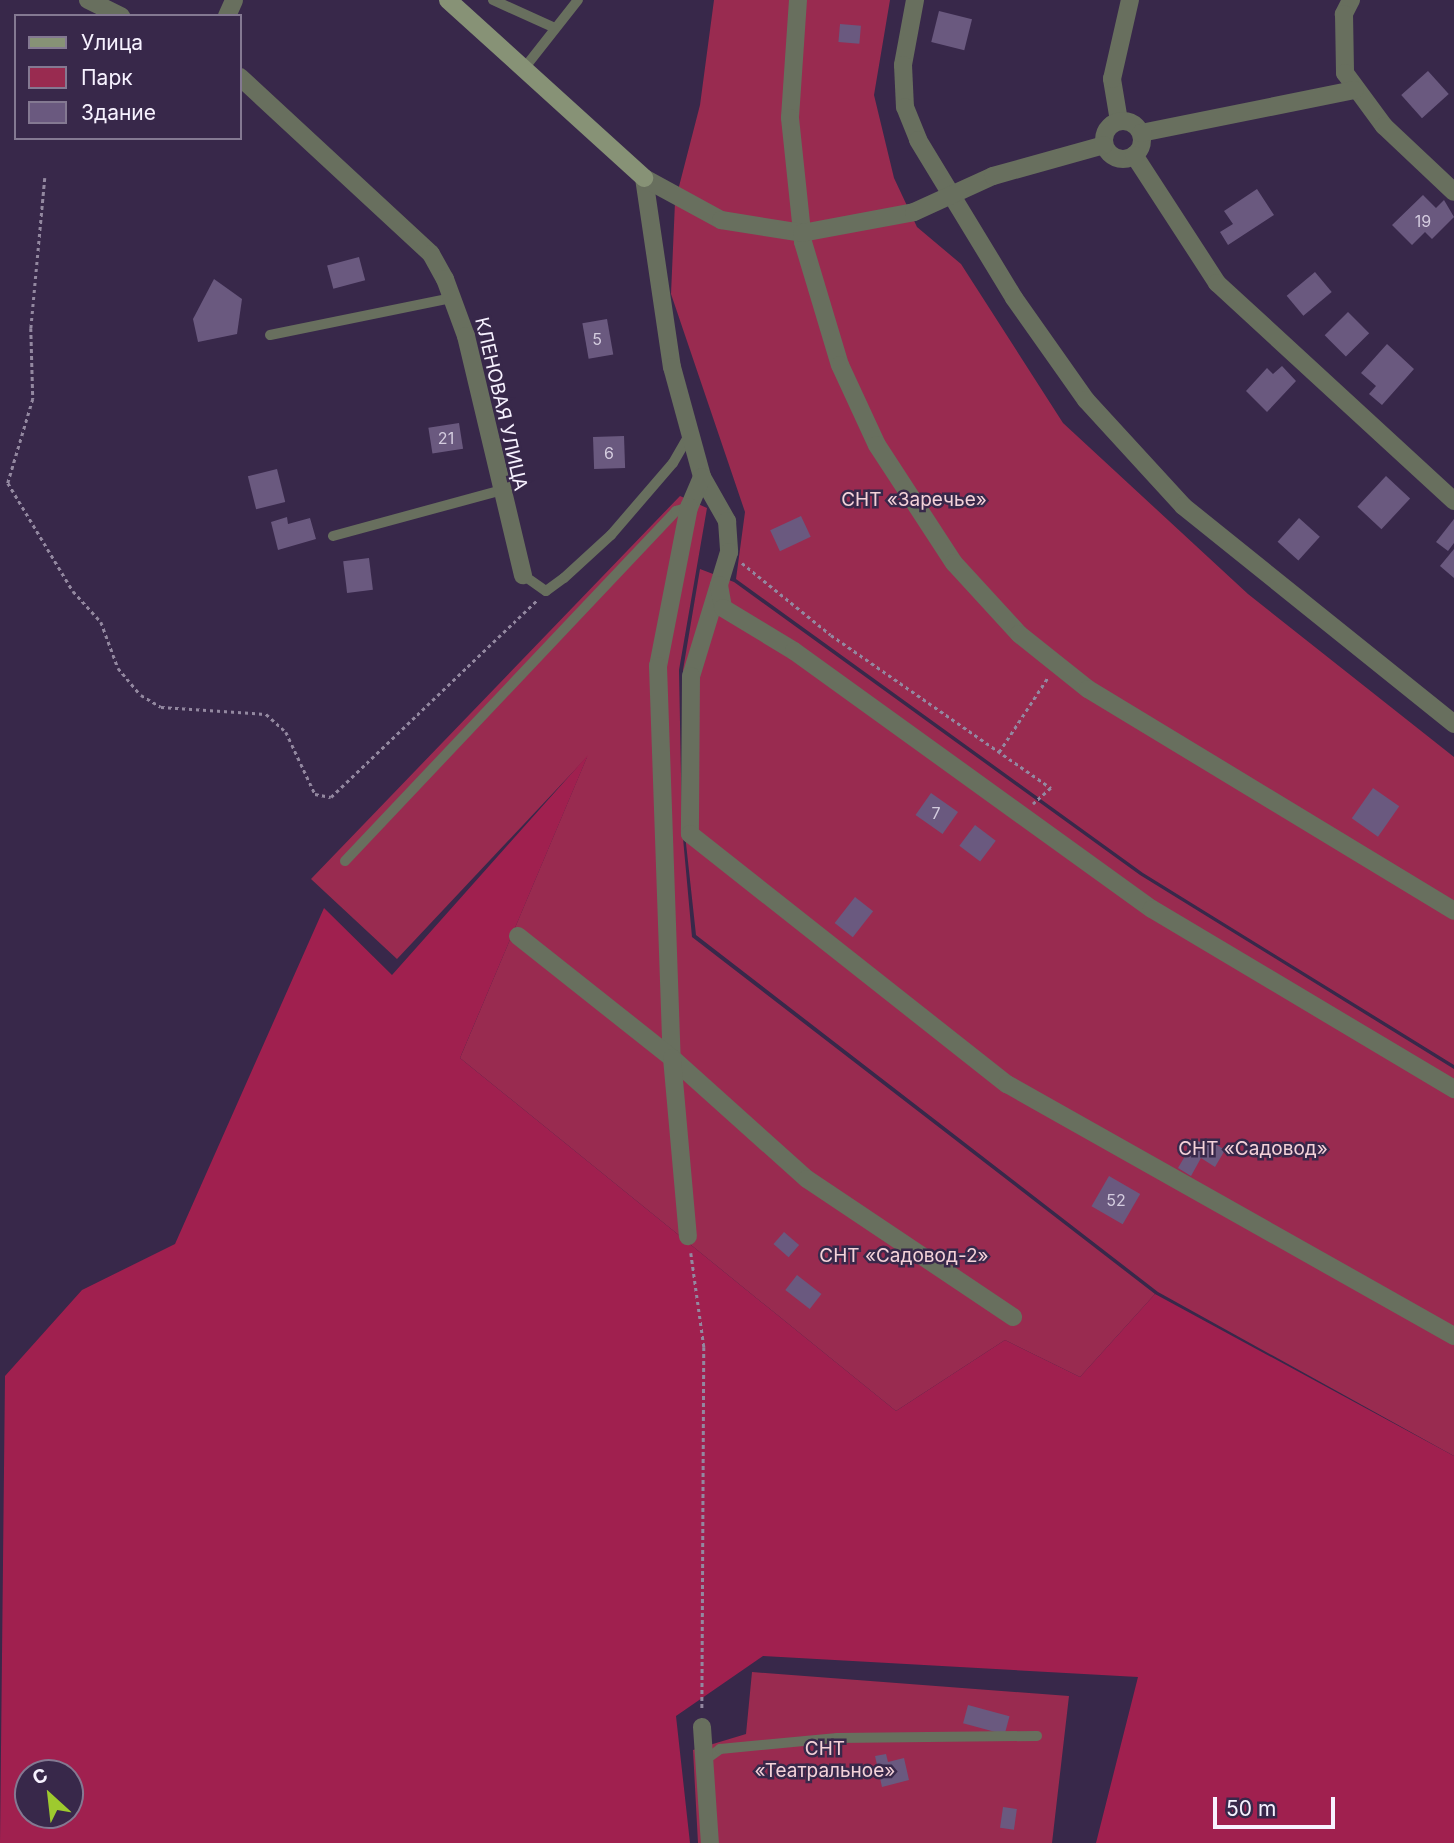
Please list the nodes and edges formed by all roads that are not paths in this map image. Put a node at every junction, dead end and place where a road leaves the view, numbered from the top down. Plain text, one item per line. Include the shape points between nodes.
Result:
1 (449, 0) edge
2 (493, 0) edge
3 (578, 0) edge
4 (797, 0) edge
5 (915, 0) edge
6 (1130, 0) edge
7 (1350, 0) edge
8 (92, 2) edge
9 (117, 14) edge
10 (555, 28) junction
11 (526, 66) junction
12 (242, 79) edge
13 (1354, 90) junction
14 (1119, 121) junction
15 (1141, 133) junction
16 (1104, 145) junction
17 (1134, 155) junction
18 (644, 178) junction
19 (1453, 190) edge
20 (953, 191) junction
21 (802, 233) junction
22 (452, 298) junction
23 (270, 335) dead end
24 (689, 434) junction
25 (702, 477) junction
26 (499, 491) junction
27 (1454, 501) edge
28 (689, 507) junction
29 (333, 536) dead end
30 (523, 575) joint
31 (718, 583) junction
32 (1452, 716) edge
33 (345, 861) dead end
34 (1454, 911) edge
35 (518, 936) dead end
36 (672, 1058) junction
37 (1454, 1089) edge
38 (688, 1236) road end
39 (1013, 1317) dead end
40 (1454, 1336) edge
41 (702, 1727) road end
42 (1037, 1736) dead end
43 (705, 1760) junction
44 (710, 1843) edge

1 - 11 street
2 - 10 lane
3 - 10 lane
4 - 21 street via 790,118
5 - 20 street via 904,65 905,107 937,175
6 - 14 street via 1118,30 1112,79
7 - 13 street via 1344,14 1345,73
8 - 9 street
10 - 11 lane
11 - 18 street
12 - 22 street, КЛЕНОВАЯ УЛИЦА via 431,254
13 - 15 street
13 - 19 street
14 - 15 street
14 - 16 street via 1108,127
15 - 17 street
16 - 17 street via 1116,158
16 - 20 street
17 - 27 street via 1217,283
18 - 21 street via 721,220
18 - 24 street via 672,366
20 - 21 street via 914,212
20 - 32 street via 1014,298 1086,400 1183,506
21 - 34 street via 840,365 903,490 954,562 1056,666 1208,765
22 - 23 lane
22 - 26 street, КЛЕНОВАЯ УЛИЦА
24 - 25 street
24 - 30 lane via 673,463 611,535 546,591
25 - 28 street
25 - 31 street via 727,521 729,552
26 - 29 lane
26 - 30 street, КЛЕНОВАЯ УЛИЦА
28 - 33 lane via 676,511
28 - 36 street via 658,666
31 - 37 street via 723,608 1205,943
31 - 40 street via 691,676 690,834 1007,1084
35 - 36 street
36 - 38 street
36 - 39 street via 807,1180
41 - 43 street
42 - 43 lane via 837,1738 720,1749
43 - 44 street

